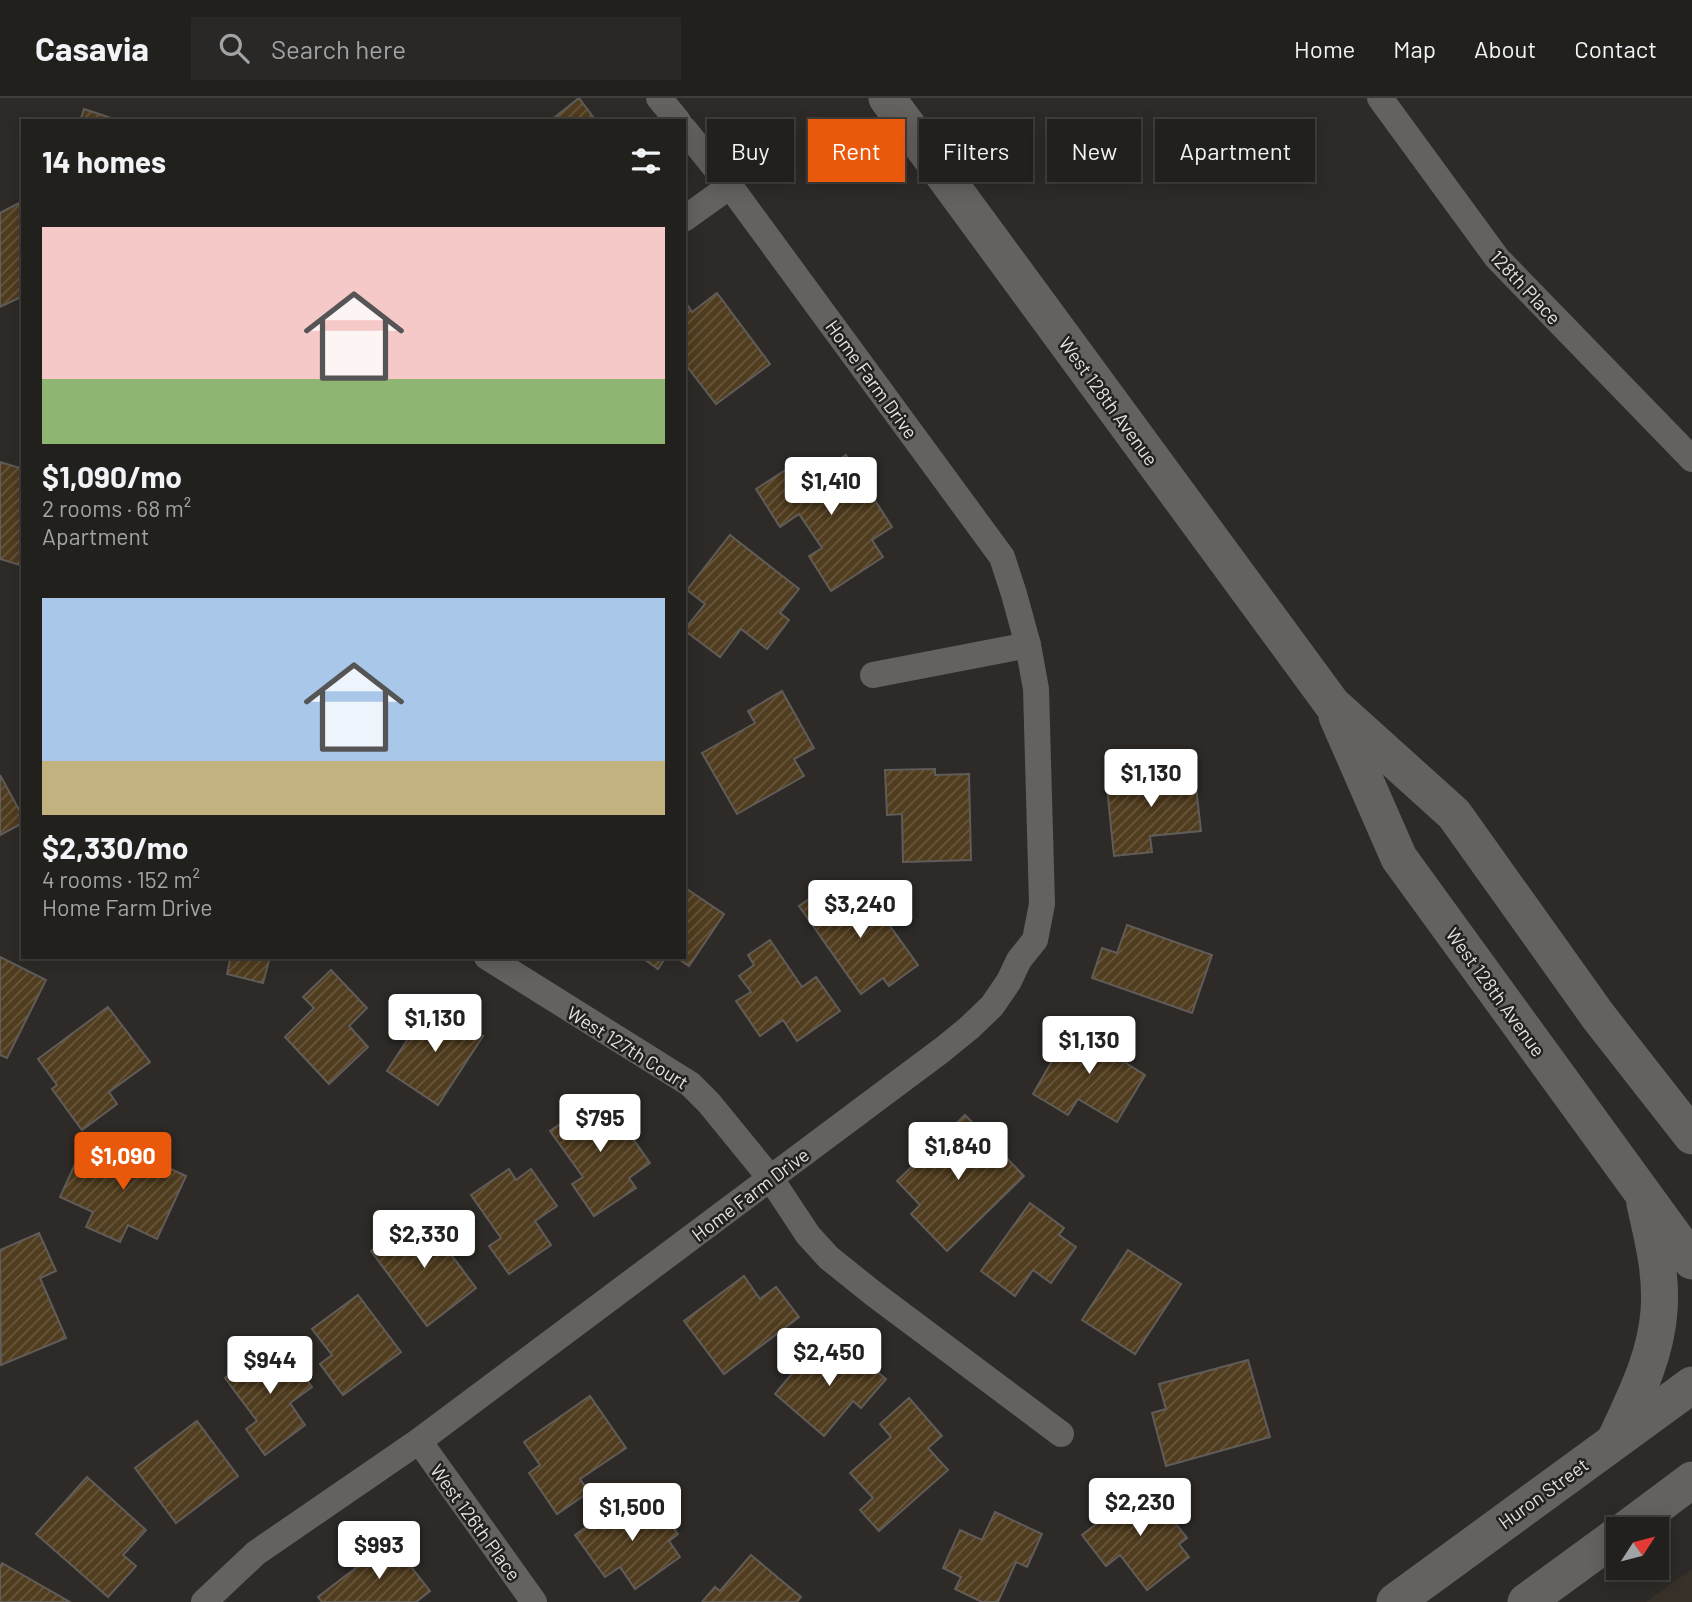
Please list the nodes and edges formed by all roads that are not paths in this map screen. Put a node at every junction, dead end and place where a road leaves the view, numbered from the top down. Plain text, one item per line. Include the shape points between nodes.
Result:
1 (659, 98) edge
2 (887, 98) edge
3 (1380, 98) edge
4 (676, 119) edge
5 (686, 131) edge
6 (730, 186) junction
7 (686, 218) edge
8 (1692, 459) edge
9 (1028, 645) junction
10 (873, 675) dead end
11 (1332, 704) junction
12 (490, 959) edge
13 (1598, 1016) junction
14 (1692, 1107) edge
15 (1692, 1136) edge
16 (771, 1179) junction
17 (1642, 1193) junction
18 (1692, 1261) edge
19 (1692, 1385) edge
20 (1061, 1434) dead end
21 (419, 1441) junction
22 (1614, 1441) junction
23 (1692, 1480) edge
24 (1674, 1504) edge
25 (1650, 1517) edge
26 (1606, 1544) edge
27 (204, 1602) edge
28 (534, 1602) edge
29 (1395, 1602) edge
30 (1526, 1602) edge

1 - 4 street
2 - 11 main road, West 128th Avenue
3 - 8 street, 128th Place via 1497,258
5 - 6 street, Home Farm Drive
6 - 7 street
6 - 9 street, Home Farm Drive via 1002,556
9 - 10 street
9 - 16 street, Home Farm Drive via 1036,689 1042,904 1035,940 992,1006 969,1028
11 - 13 main road, West 128th Avenue via 1454,814
11 - 17 main road, West 128th Avenue via 1399,858
12 - 16 street, West 127th Court via 690,1084
13 - 14 main road
13 - 15 main road, West 128th Avenue
16 - 20 street, West 127th Court via 808,1235 830,1258
16 - 21 street, Home Farm Drive
17 - 18 main road, West 128th Avenue
17 - 22 main road via 1657,1266 1659,1311 1647,1367
19 - 22 main road, Huron Street
21 - 27 street, Home Farm Drive via 256,1553
21 - 28 street, West 126th Place
22 - 29 main road, Huron Street
23 - 24 main road
24 - 25 main road
26 - 30 main road

